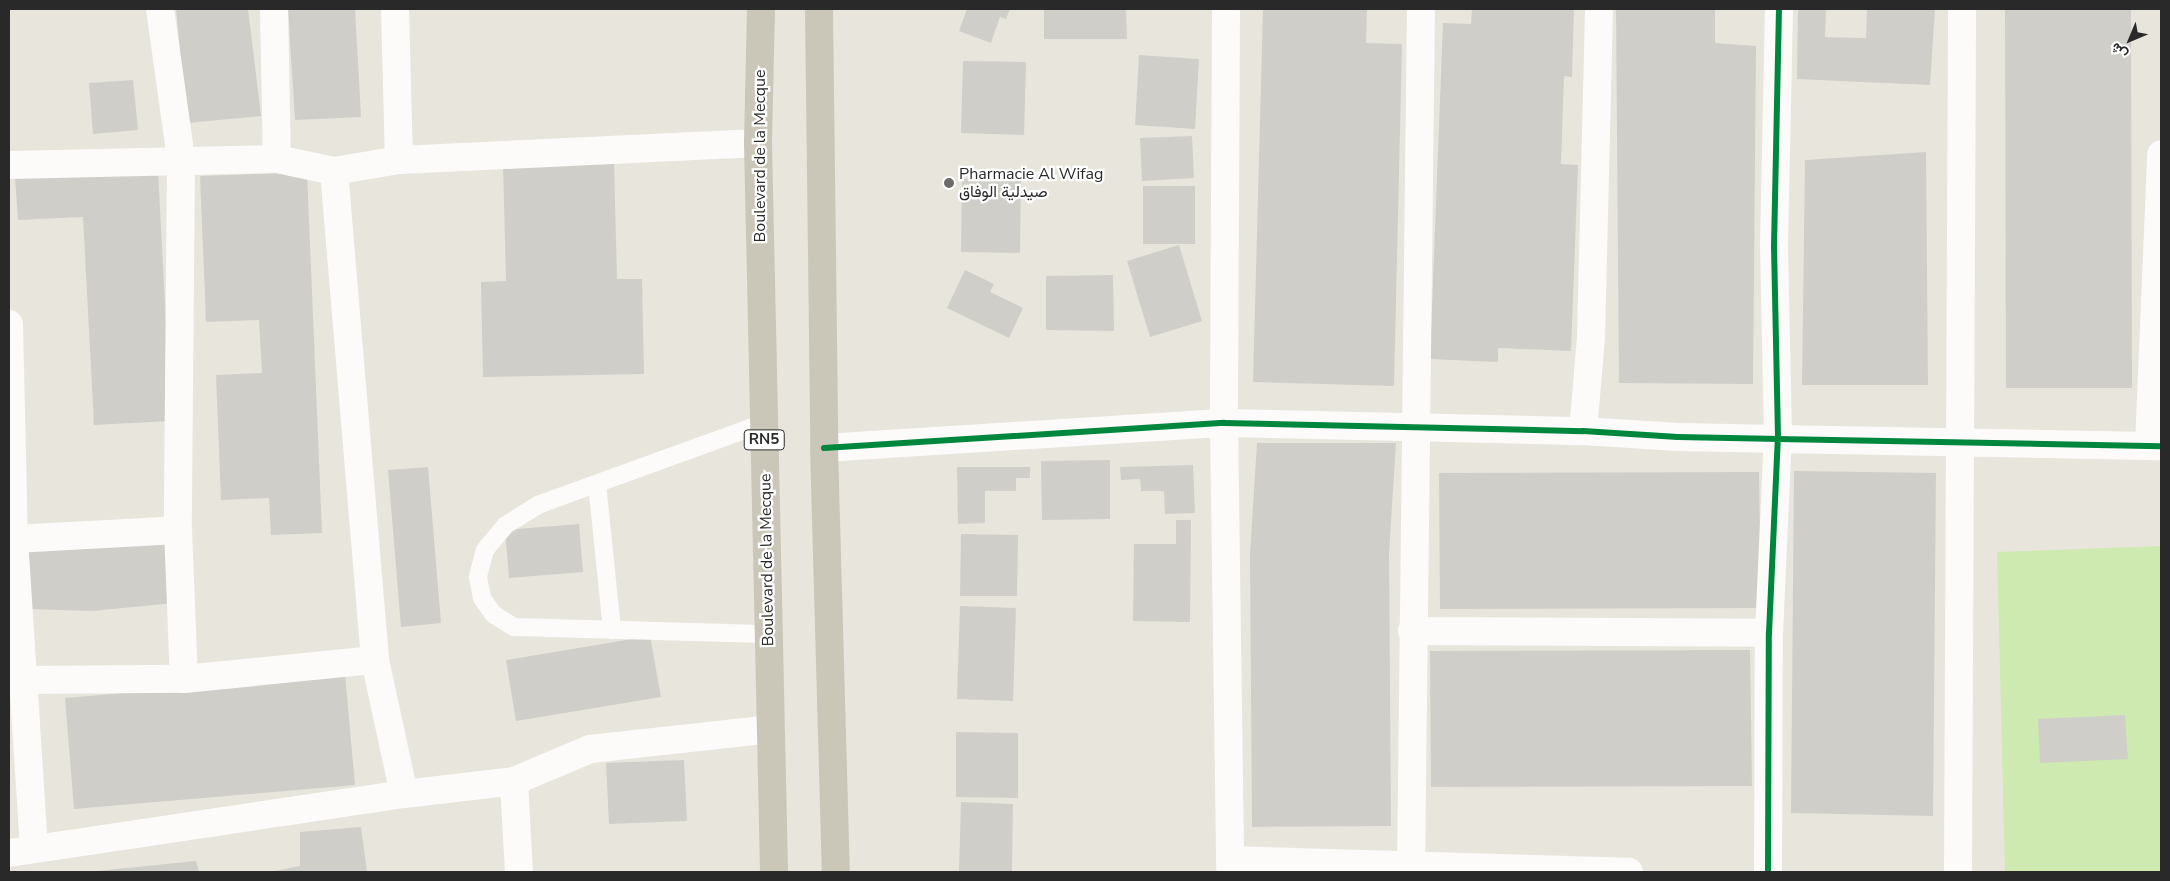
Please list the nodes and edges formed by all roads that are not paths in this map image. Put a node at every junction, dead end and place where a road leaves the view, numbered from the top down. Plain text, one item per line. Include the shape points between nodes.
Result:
1 (160, 9) edge
2 (274, 9) edge
3 (394, 9) edge
4 (761, 9) edge
5 (818, 9) edge
6 (1226, 9) edge
7 (1421, 9) edge
8 (1599, 9) edge
9 (1779, 9) edge
10 (1962, 9) edge
11 (758, 143) junction
12 (2161, 154) edge
13 (181, 159) junction
14 (277, 159) junction
15 (399, 160) junction
16 (9, 165) edge
17 (334, 171) junction
18 (9, 324) edge
19 (10, 358) edge
20 (764, 423) junction
21 (1224, 423) junction
22 (1418, 429) junction
23 (1583, 431) junction
24 (1778, 437) junction
25 (1962, 441) junction
26 (2155, 446) edge
27 (824, 448) junction
28 (598, 484) junction
29 (178, 530) junction
30 (14, 538) junction
31 (612, 630) junction
32 (1412, 631) junction
33 (1770, 633) junction
34 (768, 634) junction
35 (375, 660) junction
36 (184, 679) junction
37 (22, 680) junction
38 (771, 729) junction
39 (514, 781) junction
40 (404, 794) junction
41 (21, 850) edge
42 (1230, 866) edge
43 (1411, 869) edge
44 (519, 872) edge
45 (774, 872) edge
46 (836, 872) edge
47 (1628, 872) edge
48 (1768, 872) edge
49 (1958, 872) edge

1 - 13 street
2 - 14 street
3 - 15 street
4 - 11 main road, Boulevard de la Mecque / RN5
5 - 27 main road
6 - 21 street
7 - 22 street
8 - 23 street via 1591,338
9 - 24 street via 1774,237
10 - 25 street
11 - 15 street
11 - 20 main road, Boulevard de la Mecque / RN5
12 - 26 street
13 - 14 street
13 - 16 street
13 - 29 street
14 - 17 street
15 - 17 street
17 - 35 street
18 - 19 street
19 - 30 street
20 - 28 lane
20 - 34 main road, Boulevard de la Mecque / RN5
21 - 22 street
21 - 27 street
21 - 42 street
22 - 23 street
22 - 32 street
23 - 24 street via 1678,437
24 - 25 street
24 - 33 street
25 - 26 street
25 - 49 street
27 - 46 main road
28 - 31 lane
28 - 31 lane via 538,506 505,526 485,550 478,577 482,598 493,614 514,627
29 - 30 street
29 - 36 street
30 - 37 street
31 - 34 lane
32 - 33 street
32 - 43 street
33 - 48 street
34 - 38 main road, Boulevard de la Mecque / RN5
35 - 36 street
35 - 40 street
36 - 37 street
37 - 41 street
38 - 39 street via 590,749
38 - 45 main road, Boulevard de la Mecque / RN5
39 - 40 street
39 - 44 street
40 - 41 street
42 - 43 street
43 - 47 street

